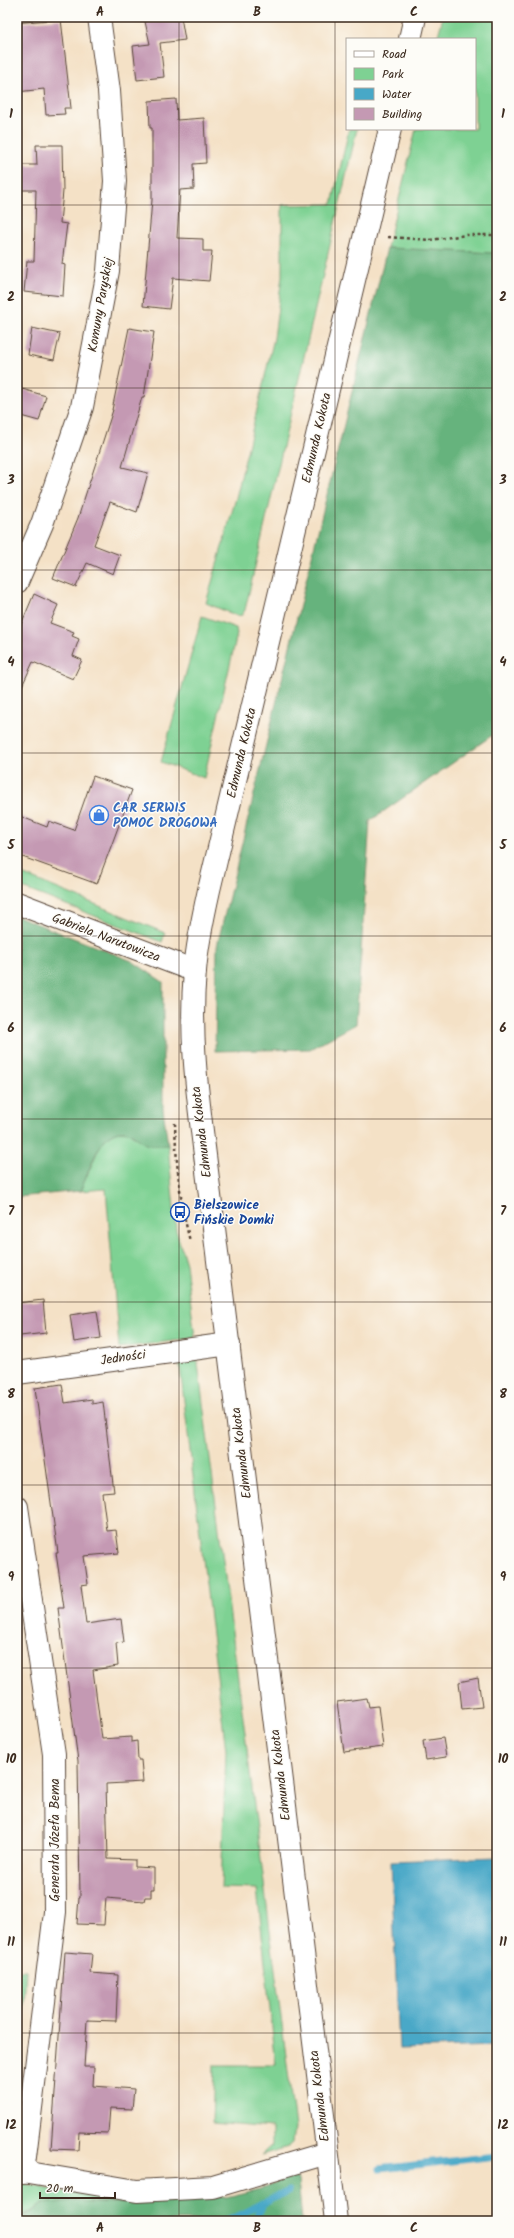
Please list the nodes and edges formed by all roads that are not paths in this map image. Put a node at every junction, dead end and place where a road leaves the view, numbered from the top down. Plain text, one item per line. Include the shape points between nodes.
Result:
1 (99, 17) edge
2 (415, 17) edge
3 (410, 38) edge
4 (390, 130) edge
5 (17, 582) edge
6 (17, 903) edge
7 (194, 971) junction
8 (228, 1344) junction
9 (17, 1373) edge
10 (17, 1507) edge
11 (327, 2153) junction
12 (20, 2172) edge
13 (336, 2221) edge

1 - 5 street, Komuny Paryskiej via 109,91 116,181 108,271 82,407 42,524
2 - 3 street
4 - 7 street, Edmunda Kokota via 209,890
6 - 7 street, Gabriela Narutowicza
7 - 8 street, Edmunda Kokota via 193,1023 196,1073
8 - 9 street, Jedności
8 - 11 street, Edmunda Kokota
10 - 12 street, Generała Józefa Bema via 54,1754 56,1912
11 - 12 street via 213,2188 137,2191
11 - 13 street, Edmunda Kokota

